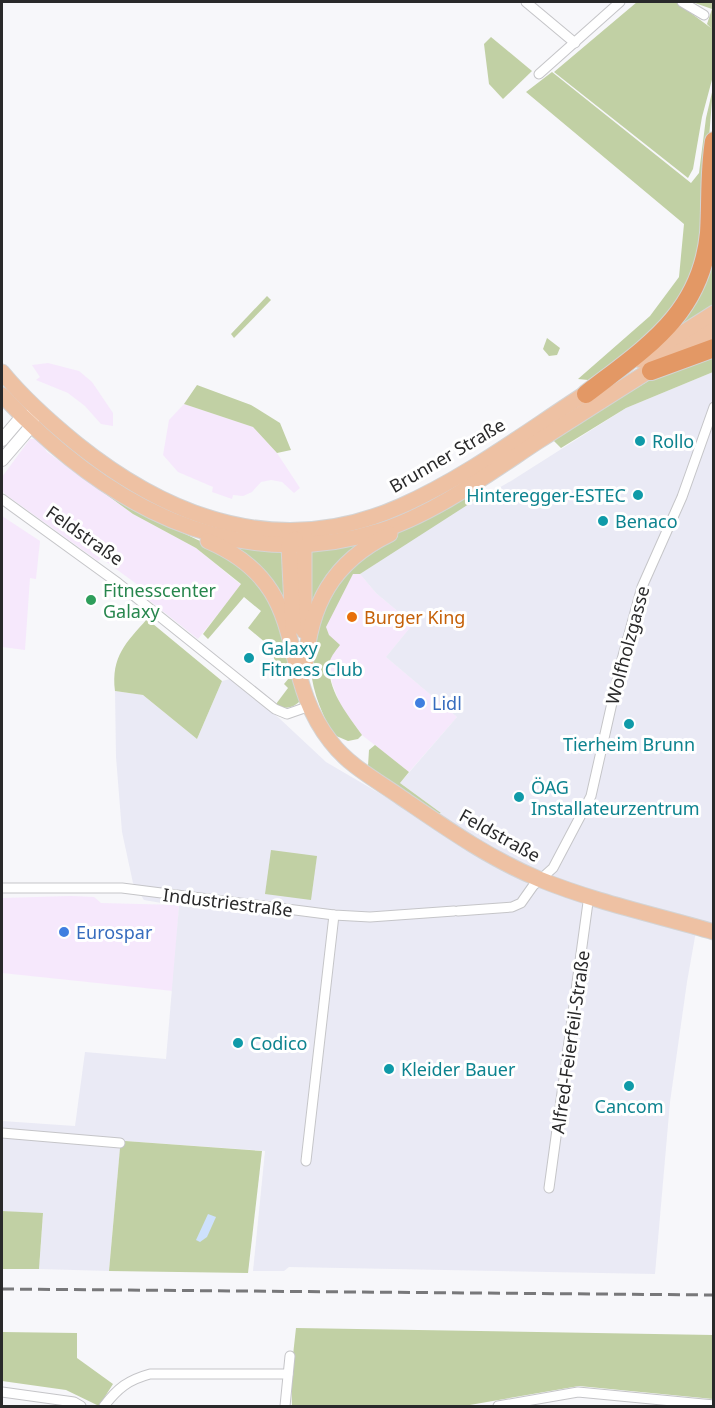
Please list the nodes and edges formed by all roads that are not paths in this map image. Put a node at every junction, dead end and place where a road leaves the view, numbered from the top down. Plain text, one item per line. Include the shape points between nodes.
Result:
1 (526, 2) edge
2 (620, 2) edge
3 (682, 2) edge
4 (704, 15) dead end
5 (575, 43) junction
6 (539, 74) dead end
7 (714, 141) edge
8 (714, 313) edge
9 (714, 330) edge
10 (714, 348) edge
11 (651, 371) junction
12 (2, 372) edge
13 (585, 394) junction
14 (2, 395) edge
15 (714, 406) edge
16 (31, 418) junction
17 (2, 440) edge
18 (2, 460) edge
19 (479, 480) junction
20 (2, 499) edge
21 (192, 529) junction
22 (299, 540) junction
23 (302, 669) junction
24 (310, 706) junction
25 (540, 880) junction
26 (2, 888) edge
27 (589, 895) junction
28 (334, 915) junction
29 (714, 932) edge
30 (2, 1133) edge
31 (120, 1143) dead end
32 (306, 1161) dead end
33 (549, 1188) dead end
34 (290, 1356) dead end
35 (288, 1374) junction
36 (2, 1392) edge
37 (652, 1402) edge
38 (540, 1403) edge
39 (714, 1405) edge
40 (81, 1407) edge
41 (104, 1407) edge
42 (285, 1407) edge
43 (498, 1407) edge

1 - 5 street
2 - 5 street
3 - 4 street
5 - 6 street
7 - 13 highway via 709,232 696,287 684,309 666,329
8 - 13 main road, Brunner Straße
9 - 11 main road, Brunner Straße
10 - 11 highway
11 - 19 main road, Brunner Straße
12 - 16 main road, Brunner Straße
13 - 22 main road, Brunner Straße via 400,507
14 - 16 main road, Brunner Straße
15 - 25 street, Wolfholzgasse via 686,487 642,587 591,796 553,868
16 - 17 street via 12,426
16 - 18 street
16 - 21 main road, Brunner Straße via 107,485
16 - 22 main road, Brunner Straße via 169,505
19 - 22 main road, Brunner Straße via 382,530 346,540
19 - 23 main road via 458,498 367,547 340,571 316,609
20 - 24 street, Feldstraße via 118,583 275,709 287,714
21 - 22 main road, Brunner Straße via 242,542
21 - 23 main road via 197,537 241,558 271,589
22 - 23 main road
23 - 24 main road, Feldstraße
24 - 25 main road, Feldstraße via 331,742 370,776 493,856
25 - 27 main road, Feldstraße
25 - 28 street, Industriestraße via 521,903 512,907
26 - 28 street, Industriestraße via 122,888
27 - 29 main road, Feldstraße
27 - 33 street, Alfred-Feierfeil-Straße
28 - 32 street
30 - 31 street
34 - 35 street
35 - 41 street via 150,1374 131,1379 118,1388
35 - 42 street
36 - 40 street via 74,1402
37 - 38 street via 578,1392
37 - 39 street
38 - 43 street

